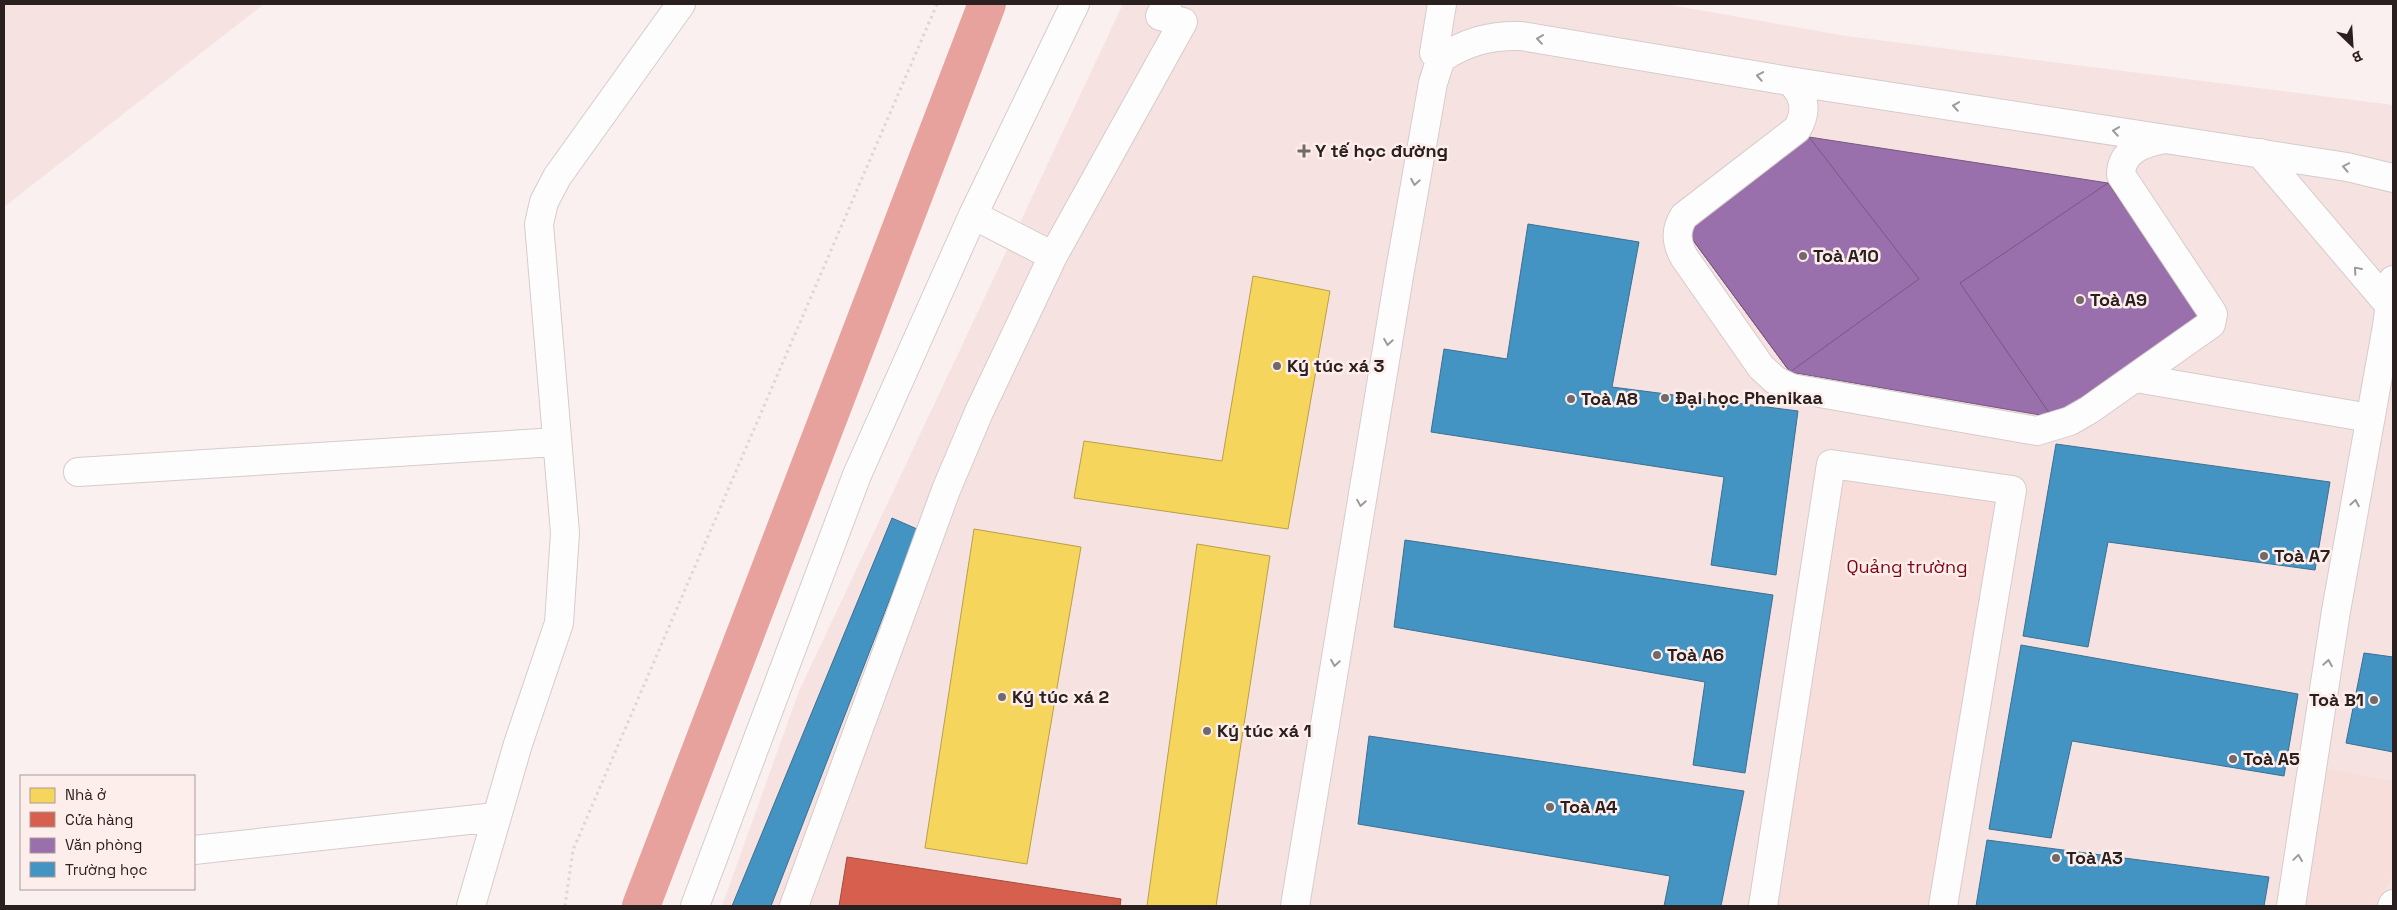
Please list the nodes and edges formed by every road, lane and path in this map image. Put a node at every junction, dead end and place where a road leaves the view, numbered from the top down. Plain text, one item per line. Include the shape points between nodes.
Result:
1 (680, 4) edge
2 (937, 4) edge
3 (1075, 4) edge
4 (1167, 4) edge
5 (1442, 4) edge
6 (1446, 55) junction
7 (1789, 81) junction
8 (2166, 138) junction
9 (2260, 153) junction
10 (2393, 178) edge
11 (973, 215) junction
12 (1053, 256) junction
13 (2393, 280) edge
14 (2390, 306) junction
15 (2136, 378) junction
16 (2370, 418) junction
17 (557, 442) junction
18 (78, 472) dead end
19 (496, 817) junction
20 (195, 850) edge
21 (471, 906) edge
22 (566, 906) edge
23 (695, 906) edge
24 (794, 906) edge
25 (1295, 906) edge
26 (1763, 906) edge
27 (1943, 906) edge
28 (2291, 906) edge

1 - 17 street via 557,177 544,202 539,224
2 - 22 path via 574,850
3 - 11 street
4 - 12 street via 1160,16 1183,22
5 - 6 street via 1434,53
7 -> 6 street via 1521,36 1477,40
6 -> 25 street via 1441,58 1433,83 1405,237
8 -> 7 street
7 - 15 street via 1801,94 1804,103 1802,121 1797,129 1684,216 1677,231 1679,249 1684,257 1761,367 1775,380 1801,390 2037,431 2080,416
8 - 9 street
8 - 15 street via 2145,144 2127,155 2121,164 2121,175 2210,309 2212,319 2207,328
10 -> 9 street via 2347,166
14 -> 9 street
11 - 12 street
11 - 23 street via 858,475
12 - 24 street via 946,490
13 - 14 street
14 - 16 street
15 - 16 street
28 -> 16 street via 2336,611
17 - 18 street
17 - 19 street via 565,532 559,623
19 - 20 street
19 - 21 street
26 - 27 street via 1831,464 2012,490

